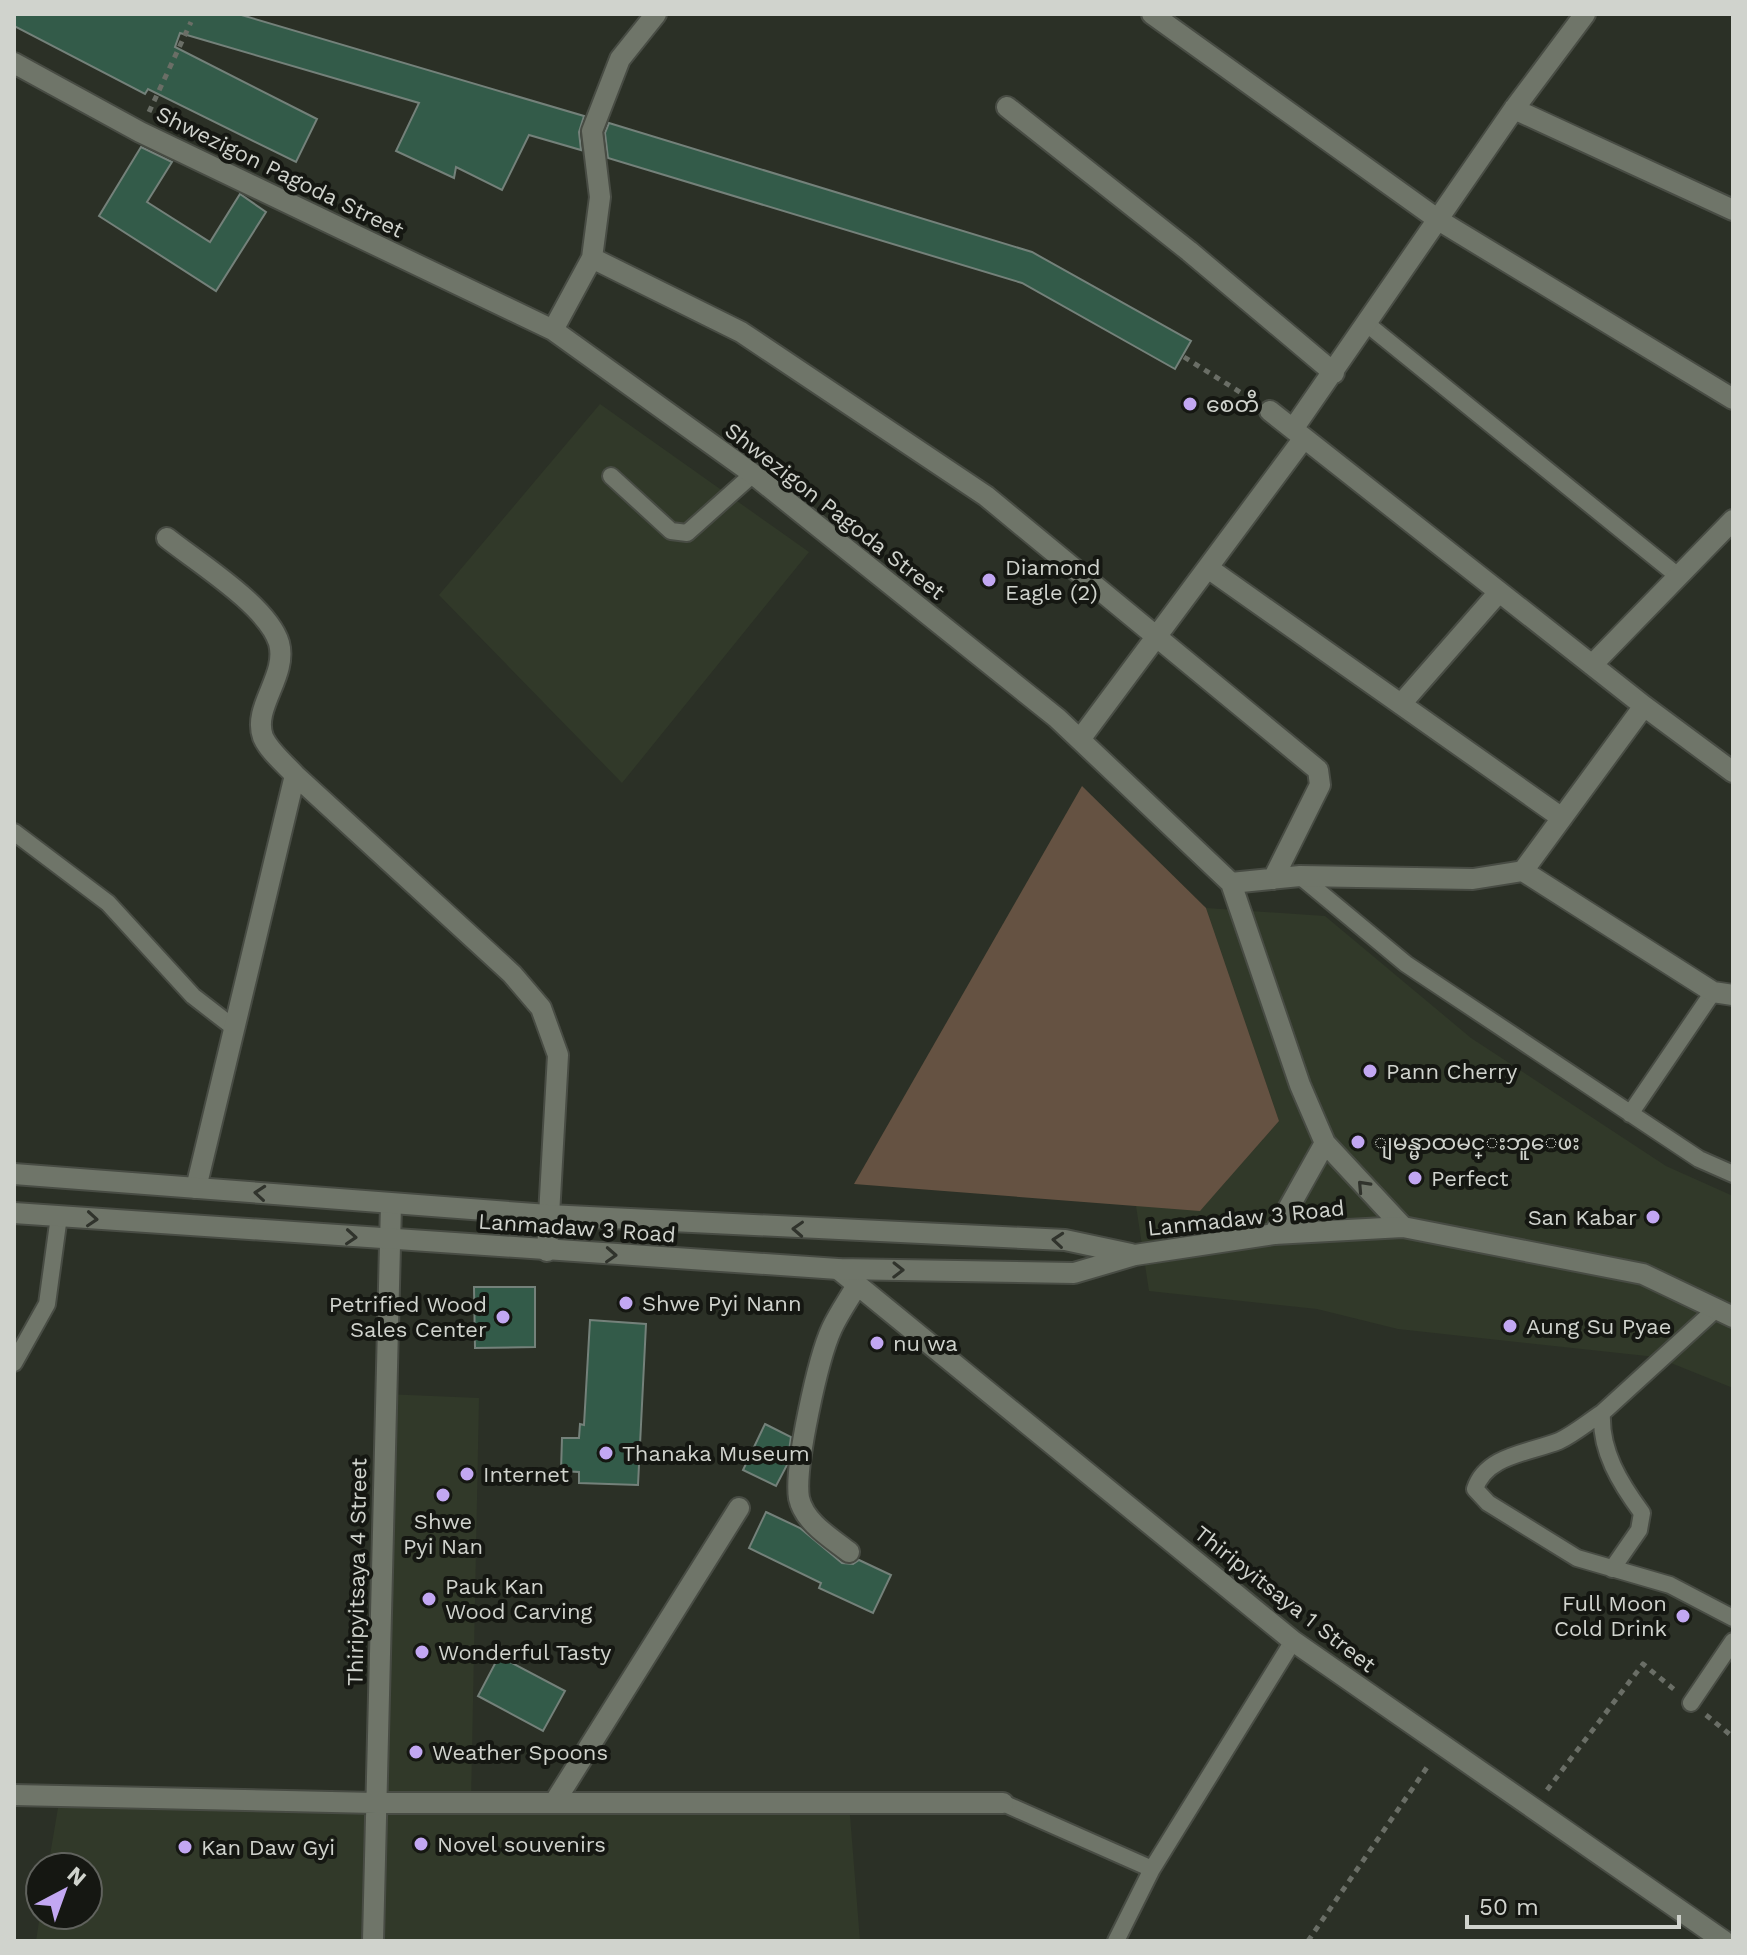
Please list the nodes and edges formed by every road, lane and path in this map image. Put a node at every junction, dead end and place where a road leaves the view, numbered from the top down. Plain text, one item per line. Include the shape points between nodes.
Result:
1 (656, 14) edge
2 (1152, 14) edge
3 (1585, 14) edge
4 (191, 22) dead end
5 (14, 63) edge
6 (1007, 107) dead end
7 (1514, 109) junction
8 (140, 132) junction
9 (1733, 210) edge
10 (1440, 221) junction
11 (592, 258) junction
12 (1367, 324) junction
13 (553, 330) junction
14 (1184, 357) dead end
15 (1334, 373) junction
16 (1733, 399) edge
17 (1270, 411) joint
18 (1299, 434) junction
19 (753, 474) junction
20 (611, 476) dead end
21 (1733, 520) edge
22 (167, 538) dead end
23 (1208, 568) junction
24 (1678, 576) junction
25 (1499, 592) junction
26 (1158, 635) junction
27 (1592, 665) junction
28 (1401, 704) junction
29 (1644, 706) junction
30 (1081, 738) junction
31 (1733, 772) edge
32 (295, 775) junction
33 (1562, 818) junction
34 (14, 832) edge
35 (1523, 871) junction
36 (1300, 876) junction
37 (1273, 879) junction
38 (1231, 883) junction
39 (1723, 994) edge
40 (233, 1027) junction
41 (1630, 1114) junction
42 (1325, 1143) junction
43 (14, 1174) edge
44 (1733, 1174) edge
45 (196, 1188) junction
46 (391, 1204) junction
47 (14, 1213) edge
48 (548, 1215) junction
49 (59, 1216) junction
50 (1403, 1227) junction
51 (1274, 1234) junction
52 (389, 1240) junction
53 (547, 1251) junction
54 (1135, 1255) junction
55 (838, 1269) junction
56 (857, 1285) junction
57 (1725, 1313) edge
58 (14, 1363) edge
59 (1602, 1413) junction
60 (739, 1508) dead end
61 (849, 1552) dead end
62 (1612, 1569) junction
63 (1733, 1618) edge
64 (1293, 1641) junction
65 (1733, 1641) edge
66 (1691, 1703) junction
67 (1733, 1737) edge
68 (1442, 1745) junction
69 (14, 1795) edge
70 (375, 1803) junction
71 (554, 1803) junction
72 (1003, 1803) joint
73 (1533, 1808) junction
74 (1152, 1869) junction
75 (373, 1941) edge
76 (1116, 1941) edge
77 (1308, 1941) edge
78 (1724, 1941) edge

1 - 11 street via 620,59 592,131 600,197
2 - 10 street
3 - 7 street
4 - 8 path
5 - 8 street, Shwezigon Pagoda Street
6 - 15 street
7 - 9 street
7 - 10 street
8 - 13 street, Shwezigon Pagoda Street
10 - 12 street
10 - 16 street
11 - 13 street
11 - 26 street via 741,332 986,496
12 - 15 street
12 - 24 lane
13 - 19 street, Shwezigon Pagoda Street
14 - 17 path
15 - 18 street
17 - 18 street
18 - 23 street
18 - 25 street
19 - 20 lane via 687,533 671,531
19 - 30 street, Shwezigon Pagoda Street
21 - 24 street
22 - 32 street via 270,626 279,644 278,672 259,722 264,741
23 - 26 street
23 - 28 street
24 - 27 street
25 - 27 street
25 - 28 street
26 - 30 street
26 - 37 street via 1318,770 1320,785
27 - 29 street
28 - 33 street
29 - 31 street
29 - 33 street
30 - 38 street, Shwezigon Pagoda Street
32 - 40 street
32 - 48 street via 512,974 541,1008 558,1055
33 - 35 street
34 - 40 lane via 108,903 193,996
35 - 36 street via 1473,879
35 - 39 street
36 - 37 street
36 - 41 lane via 1406,964
37 - 38 street
38 - 42 street, Shwezigon Pagoda Street
39 - 41 lane
40 - 45 street
41 - 44 lane via 1699,1159
50 -> 42 street, Shwezigon Pagoda Street
42 - 51 street
43 - 45 street, Lanmadaw 3 Road
46 -> 45 street, Lanmadaw 3 Road
46 - 48 street, Lanmadaw 3 Road
46 - 52 street, Thiripyitsaya 4 Street
47 - 49 street, Lanmadaw 3 Road
48 - 53 street
54 -> 48 street, Lanmadaw 3 Road via 1065,1240
49 -> 52 street, Lanmadaw 3 Road
49 - 58 lane via 47,1304
50 - 51 street, Lanmadaw 3 Road
50 - 57 street, Lanmadaw 3 Road via 1643,1274
51 - 54 street, Lanmadaw 3 Road
52 - 53 street, Lanmadaw 3 Road
52 - 70 street, Thiripyitsaya 4 Street
53 -> 55 street, Lanmadaw 3 Road
55 -> 54 street, Lanmadaw 3 Road via 1074,1273
55 - 56 street, Thiripyitsaya 1 Street
56 - 61 street via 823,1356 799,1497 814,1523
56 - 64 street, Thiripyitsaya 1 Street
57 - 59 lane
59 - 62 lane via 1601,1438 1642,1513 1639,1530
59 - 62 lane via 1561,1440 1493,1464 1479,1476 1475,1489 1488,1503 1577,1558
60 - 71 street
62 - 63 lane via 1670,1585
64 - 68 street, Thiripyitsaya 1 Street
64 - 74 lane
65 - 66 lane
66 - 67 path
66 - 73 path via 1643,1664
68 - 73 street, Thiripyitsaya 1 Street
68 - 77 path
69 - 70 street
70 - 71 street
70 - 75 street, Thiripyitsaya 4 Street
71 - 72 street
72 - 74 lane
73 - 78 street, Thiripyitsaya 1 Street
74 - 76 lane

